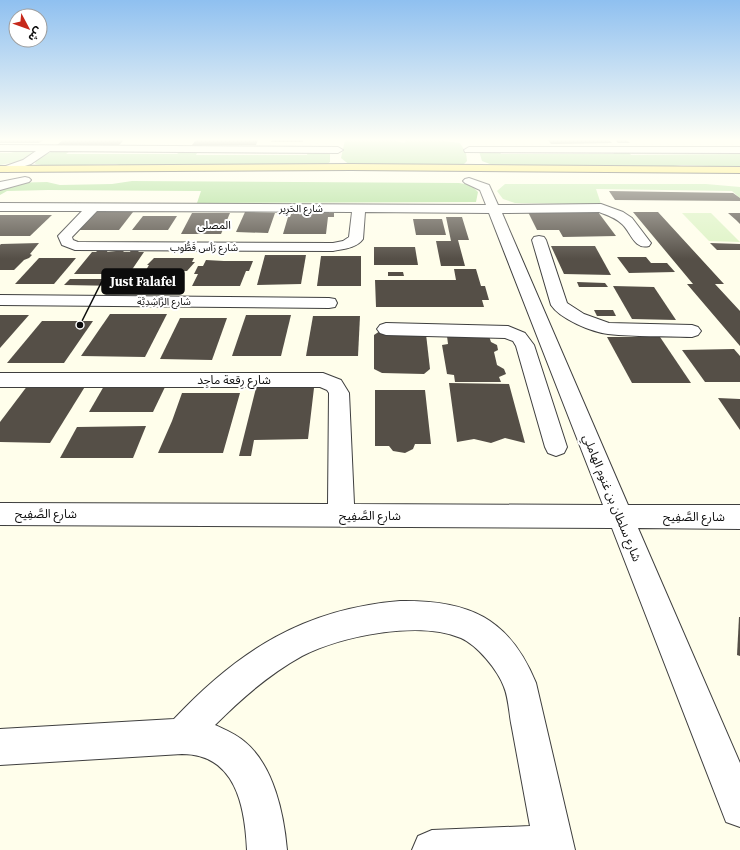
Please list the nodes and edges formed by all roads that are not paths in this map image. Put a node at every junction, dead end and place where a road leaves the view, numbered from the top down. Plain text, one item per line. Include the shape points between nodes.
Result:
1 (0, 180) edge
2 (25, 180) junction
3 (79, 180) dead end
4 (481, 180) edge
5 (587, 180) edge
6 (454, 181) dead end
7 (700, 181) dead end
8 (740, 181) edge
9 (0, 186) edge
10 (486, 186) junction
11 (0, 201) edge
12 (0, 207) edge
13 (195, 207) junction
14 (93, 208) junction
15 (359, 208) junction
16 (528, 240) junction
17 (644, 243) dead end
18 (0, 300) edge
19 (329, 303) dead end
20 (559, 305) junction
21 (534, 306) junction
22 (386, 329) dead end
23 (692, 331) dead end
24 (537, 345) junction
25 (0, 380) edge
26 (556, 447) dead end
27 (0, 514) edge
28 (341, 516) junction
29 (619, 517) junction
30 (740, 517) edge
31 (182, 736) junction
32 (0, 747) edge
33 (740, 808) edge
34 (554, 848) edge
35 (267, 850) edge
36 (432, 850) edge

1 - 2 main road
2 - 3 main road
2 - 9 street
4 - 10 main road
5 - 10 main road
6 - 10 main road
7 - 8 main road
10 - 15 street, شارع الحَرِير
10 - 16 street, شارع سلطان بن غنوم الهاملي
10 - 17 street, شارع الحَرِير via 601,208 627,221
11 - 13 street via 15,196 185,196
12 - 14 street, شارع الحَرِير
13 - 14 street, شارع الحَرِير
13 - 15 street, شارع الحَرِير
14 - 15 street, شارع رَأس قَطُّوب via 65,236 67,242 75,246 333,247 356,239
16 - 20 street
16 - 21 street, شارع سلطان بن غنوم الهاملي
18 - 19 street, شارع الرَّاشِدِيَّة
20 - 21 street
20 - 23 street via 578,318 607,328
21 - 24 street, شارع سلطان بن غنوم الهاملي
22 - 24 street via 508,332
24 - 26 street
24 - 29 street, شارع سلطان بن غنوم الهاملي
25 - 28 street, شارع رِقعة ماجِد via 323,380 334,385 339,393
27 - 28 street, شارع الصَّفِيح
28 - 29 street, شارع الصَّفِيح
29 - 30 street, شارع الصَّفِيح
29 - 33 street, شارع سلطان بن غنوم الهاملي
31 - 32 street
31 - 34 street via 243,676 274,654 306,638 337,626 376,618 429,616 461,622 476,629 502,651 520,683
31 - 35 street via 209,740 238,759 251,778 260,800 266,827
34 - 36 street

